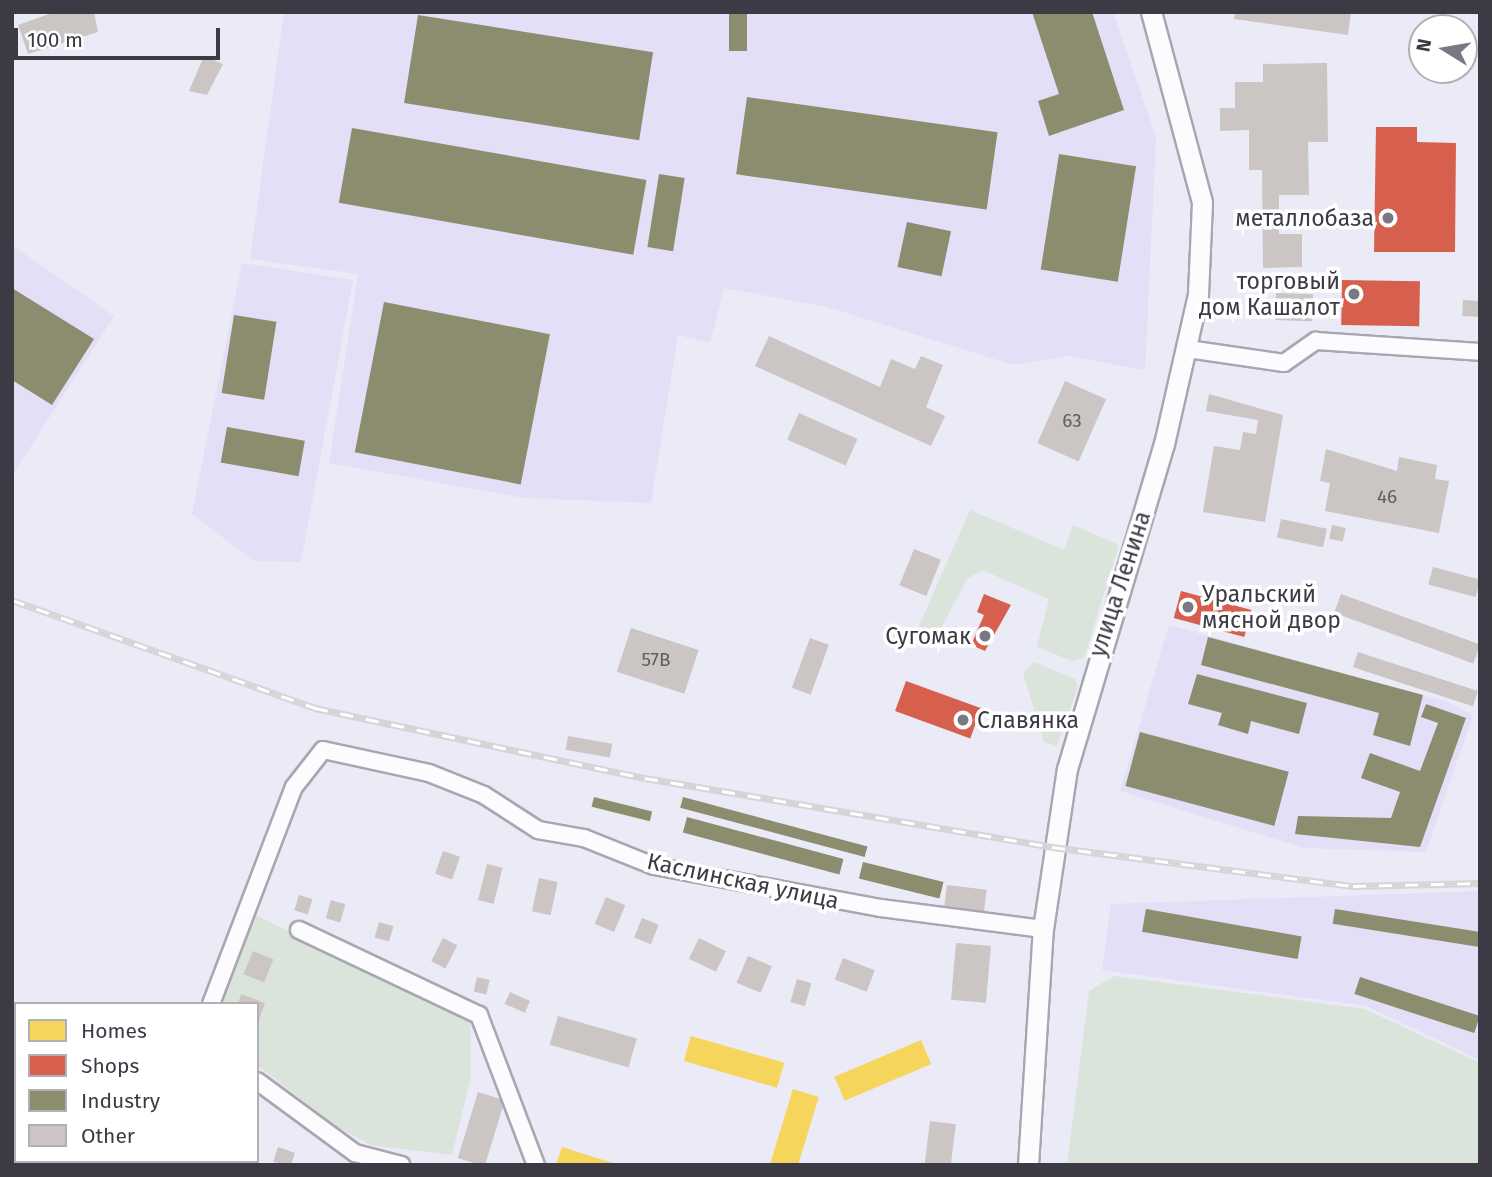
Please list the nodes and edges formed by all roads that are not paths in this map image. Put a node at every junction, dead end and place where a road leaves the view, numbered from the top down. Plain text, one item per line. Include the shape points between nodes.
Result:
1 (1151, 12) edge
2 (1188, 349) junction
3 (1480, 352) edge
4 (1043, 929) junction
5 (299, 930) dead end
6 (212, 1002) edge
7 (259, 1082) edge
8 (401, 1165) edge
9 (536, 1165) edge
10 (1028, 1165) edge

1 - 2 main road, улица Ленина via 1202,202
2 - 3 street via 1284,363 1316,341
2 - 4 main road, улица Ленина via 1067,769
4 - 6 street, Каслинская улица via 881,908 654,866 584,838 538,830 484,795 429,773 323,750 294,787
4 - 10 main road, улица Ленина
5 - 9 street via 479,1014
7 - 8 street via 355,1153

